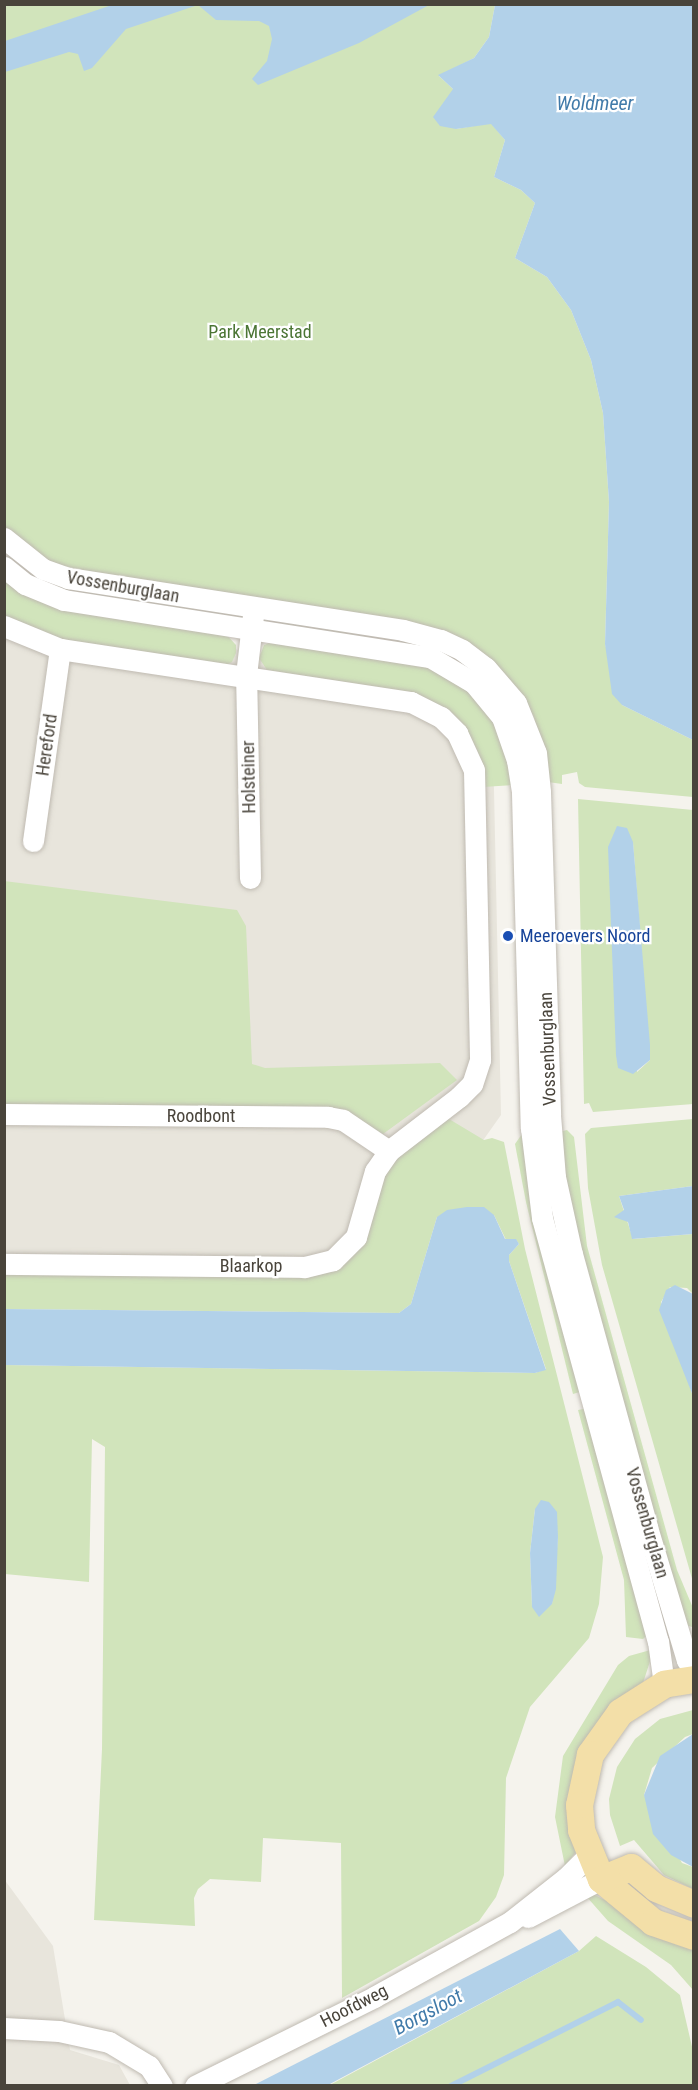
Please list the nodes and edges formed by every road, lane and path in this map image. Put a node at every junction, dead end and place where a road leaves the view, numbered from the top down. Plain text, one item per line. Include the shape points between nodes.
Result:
1 (4, 538) edge
2 (4, 567) edge
3 (252, 619) junction
4 (4, 626) edge
5 (60, 649) junction
6 (246, 675) junction
7 (33, 840) dead end
8 (250, 878) dead end
9 (4, 1114) edge
10 (389, 1151) junction
11 (4, 1264) edge
12 (693, 1670) edge
13 (693, 1678) edge
14 (664, 1693) junction
15 (693, 1695) edge
16 (589, 1855) junction
17 (608, 1875) junction
18 (693, 1904) edge
19 (693, 1920) edge
20 (510, 1922) junction
21 (693, 1936) edge
22 (4, 2028) edge
23 (162, 2085) edge
24 (195, 2085) edge

1 - 3 street, Vossenburglaan via 43,569 68,579
2 - 3 street, Vossenburglaan via 25,584 64,600
3 - 6 street
3 - 12 street, Vossenburglaan via 403,630 441,640 486,668 507,690 528,725 540,792 555,1177 572,1254 647,1527 681,1643
3 - 14 street, Vossenburglaan via 437,660 474,683 502,717 509,735 522,793 531,1128 537,1186 549,1243 658,1641
4 - 5 street
5 - 6 street
5 - 7 street, Hereford
6 - 8 street, Holsteiner
6 - 10 street, Blaarkop via 411,702 441,717 469,752 476,795 480,1060 472,1084
9 - 10 street, Roodbont via 328,1117 343,1120
10 - 11 street, Blaarkop via 375,1171 356,1237 333,1260 304,1266
13 - 14 main road
14 - 15 main road
14 - 16 main road via 620,1712 590,1754 579,1805
14 - 17 main road via 624,1731 608,1752 598,1777 596,1823
16 - 17 main road
16 - 20 street, Hoofdweg
17 - 18 main road via 631,1867 657,1888
17 - 19 main road via 658,1908
17 - 20 street, Hoofdweg via 541,1913
17 - 21 main road via 653,1922
20 - 24 street, Hoofdweg via 374,1997
22 - 23 street via 59,2031 108,2042 149,2066

